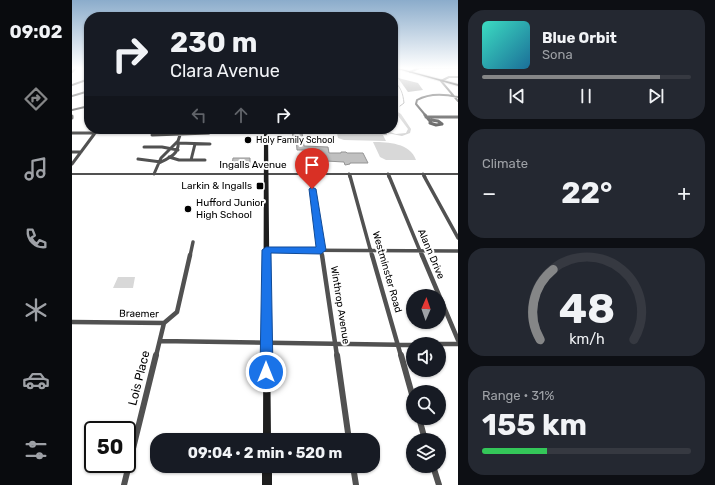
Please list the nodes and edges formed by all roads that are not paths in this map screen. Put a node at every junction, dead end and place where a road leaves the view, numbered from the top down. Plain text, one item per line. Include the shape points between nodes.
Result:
1 (84, 92) edge
2 (72, 96) edge
3 (455, 96) edge
4 (458, 100) edge
5 (84, 107) edge
6 (72, 110) edge
7 (425, 117) junction
8 (458, 117) edge
9 (430, 121) dead end
10 (72, 133) edge
11 (84, 133) edge
12 (94, 134) edge
13 (182, 134) joint
14 (266, 134) edge
15 (152, 135) dead end
16 (177, 142) junction
17 (196, 144) junction
18 (210, 144) dead end
19 (144, 147) dead end
20 (170, 149) junction
21 (178, 150) junction
22 (72, 152) edge
23 (81, 152) junction
24 (163, 155) junction
25 (170, 158) junction
26 (138, 159) dead end
27 (191, 160) junction
28 (205, 160) dead end
29 (160, 162) junction
30 (72, 164) edge
31 (72, 174) edge
32 (154, 174) junction
33 (266, 174) junction
34 (310, 174) junction
35 (349, 174) junction
36 (388, 174) junction
37 (423, 174) junction
38 (458, 174) edge
39 (458, 238) edge
40 (193, 242) dead end
41 (266, 250) junction
42 (321, 250) junction
43 (371, 251) junction
44 (420, 251) junction
45 (458, 251) edge
46 (72, 322) edge
47 (164, 323) junction
48 (458, 340) edge
49 (160, 341) junction
50 (266, 343) junction
51 (336, 343) junction
52 (406, 344) edge
53 (446, 344) edge
54 (458, 344) edge
55 (397, 345) junction
56 (409, 385) edge
57 (267, 433) edge
58 (348, 433) edge
59 (267, 473) edge
60 (354, 473) edge
61 (435, 473) edge
62 (124, 485) edge
63 (267, 485) edge
64 (356, 485) edge
65 (439, 485) edge

1 - 2 street
3 - 4 street
3 - 7 street via 419,98 416,102
5 - 6 street
7 - 8 street
7 - 9 street
10 - 11 street
12 - 23 street
13 - 15 street
13 - 16 street
14 - 33 main road
16 - 17 street
16 - 20 street
16 - 21 street
17 - 18 street
17 - 27 street
19 - 20 street
20 - 21 street
20 - 24 street
21 - 25 street
22 - 23 street
23 - 30 street
24 - 25 street
24 - 29 street
25 - 27 street
25 - 29 street
26 - 29 street
27 - 28 street
29 - 32 street
31 - 32 street, Ingalls Avenue
32 - 33 street, Ingalls Avenue
33 - 34 street, Ingalls Avenue
33 - 41 main road
34 - 35 street, Ingalls Avenue
34 - 42 street, Winthrop Avenue
35 - 36 street, Ingalls Avenue
35 - 43 street, Westminster Road
36 - 37 street, Ingalls Avenue
36 - 44 street, Alann Drive
37 - 38 street, Ingalls Avenue
37 - 39 street
40 - 47 street, Braemer via 177,312
41 - 42 street
41 - 50 main road
42 - 43 street
42 - 51 street, Winthrop Avenue
43 - 44 street
43 - 55 street, Westminster Road
44 - 45 street
44 - 48 street, Alann Drive
46 - 47 street, Braemer
47 - 49 street, Lois Place
49 - 50 street
49 - 62 street, Lois Place
50 - 51 street
50 - 57 main road
51 - 55 street
51 - 58 street, Winthrop Avenue
52 - 55 street
53 - 54 street
55 - 56 street, Westminster Road
59 - 63 main road
60 - 64 street
61 - 65 street

